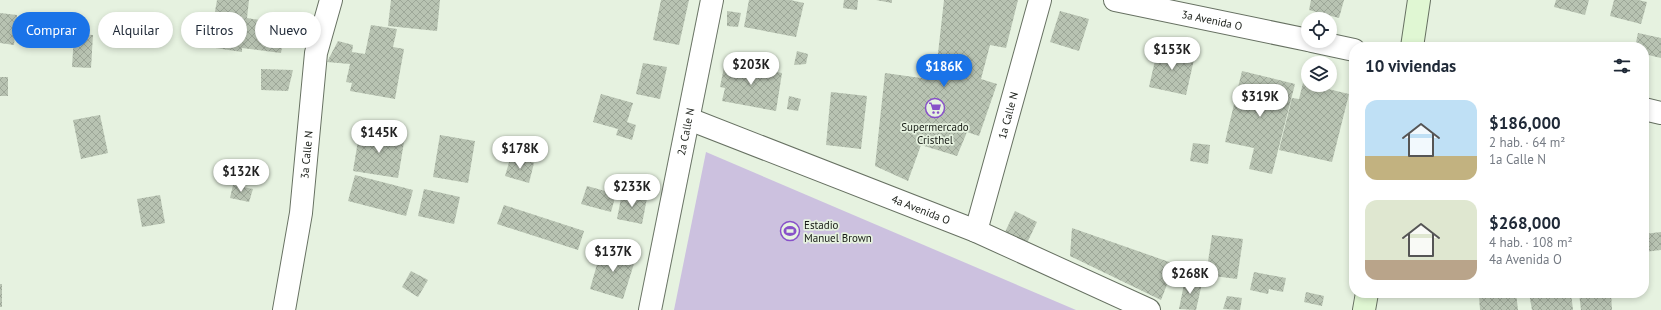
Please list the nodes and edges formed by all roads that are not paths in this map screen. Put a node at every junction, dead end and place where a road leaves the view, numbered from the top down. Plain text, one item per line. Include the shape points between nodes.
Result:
1 (331, 0) edge
2 (712, 0) edge
3 (1040, 0) edge
4 (1115, 0) edge
5 (1419, 0) edge
6 (1301, 39) edge
7 (1413, 42) edge
8 (1337, 46) edge
9 (1349, 49) edge
10 (1649, 110) edge
11 (1661, 113) edge
12 (689, 119) junction
13 (976, 231) junction
14 (1366, 298) edge
15 (284, 310) edge
16 (650, 310) edge
17 (1150, 310) edge
18 (1364, 310) edge

1 - 15 street, 3a Calle N via 316,53 301,213
2 - 12 street, 2a Calle N
3 - 13 street, 1a Calle N
4 - 6 street, 3a Avenida O
5 - 7 street
8 - 9 street
10 - 11 street
12 - 13 street, 4a Avenida O
12 - 16 street, 2a Calle N
13 - 17 street, 4a Avenida O
14 - 18 street

